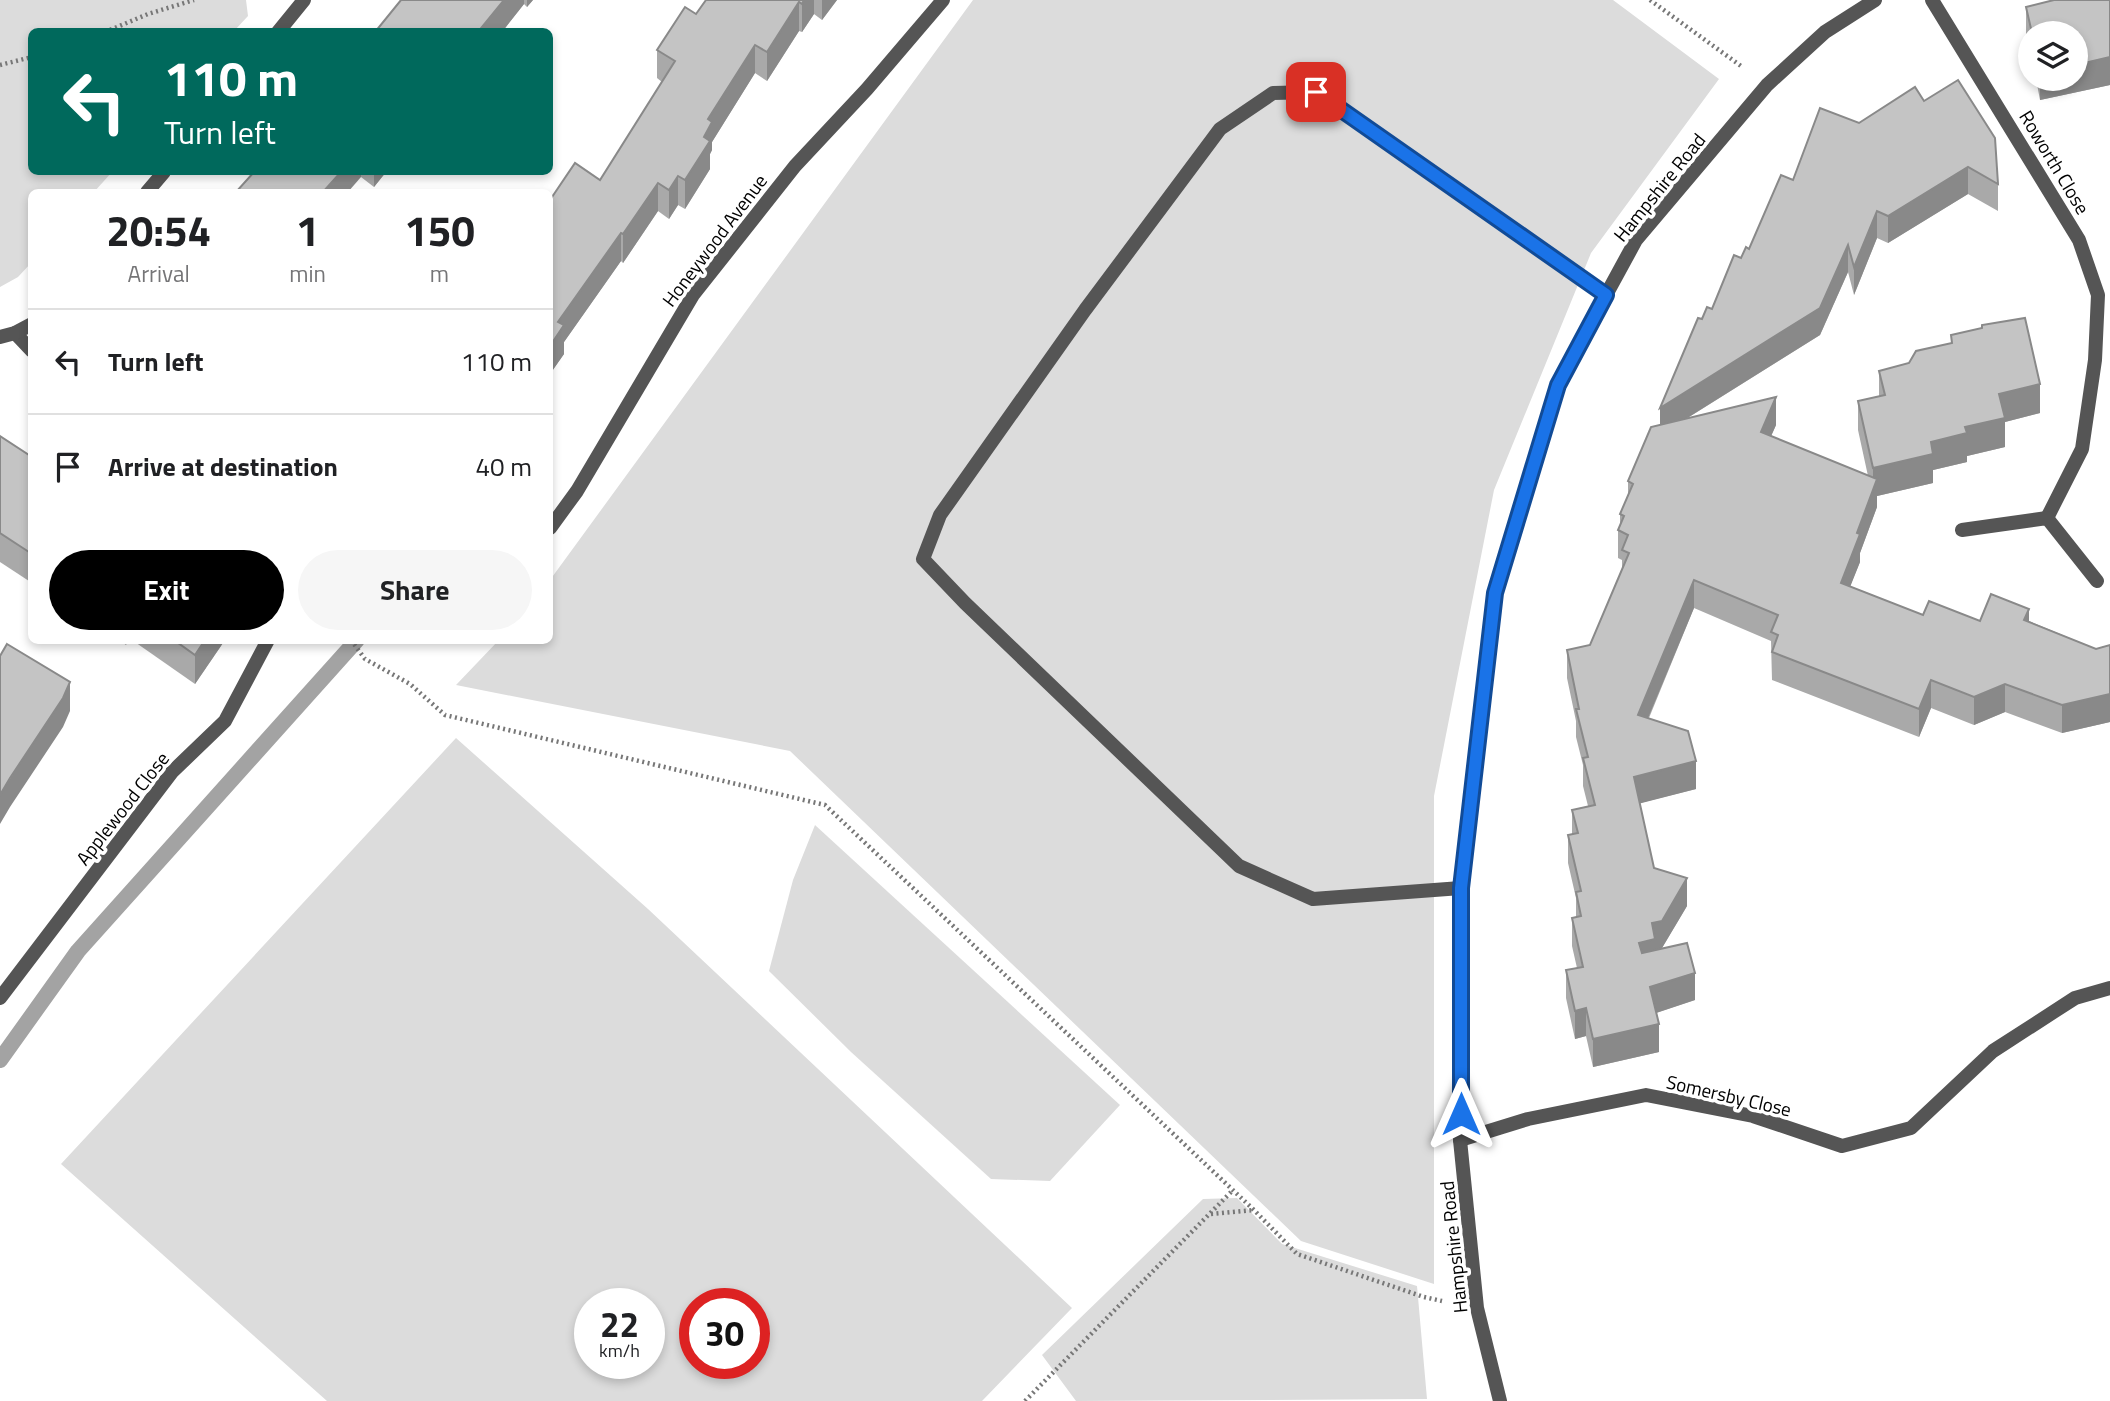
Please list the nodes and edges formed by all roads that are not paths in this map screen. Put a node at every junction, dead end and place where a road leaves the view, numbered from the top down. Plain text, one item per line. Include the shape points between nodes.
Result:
1 (304, 0) edge
2 (943, 0) edge
3 (1875, 0) edge
4 (1932, 0) edge
5 (281, 28) edge
6 (161, 175) edge
7 (150, 189) edge
8 (1606, 295) junction
9 (28, 326) edge
10 (15, 333) junction
11 (0, 337) edge
12 (28, 347) edge
13 (2047, 518) junction
14 (553, 524) edge
15 (1962, 530) dead end
16 (2097, 581) dead end
17 (266, 644) edge
18 (1461, 888) junction
19 (2110, 988) edge
20 (0, 998) edge
21 (1460, 1140) junction
22 (1500, 1401) edge

1 - 5 street
2 - 14 street, Honeywood Avenue via 795,166 693,295
3 - 8 street, Hampshire Road via 1825,32 1767,85 1636,240
4 - 13 street, Roworth Close via 2079,240 2098,295 2095,360 2082,449
6 - 7 street
8 - 18 street, Hampshire Road via 1558,385 1495,593
8 - 18 street via 1316,92 1273,93 1220,129 940,515 923,559 1239,866 1313,899
9 - 10 street
10 - 11 street
10 - 12 street
13 - 15 street
13 - 16 street
17 - 20 street, Applewood Close via 225,721 172,772
18 - 21 street, Hampshire Road
19 - 21 street, Somersby Close via 2075,998 1993,1051 1911,1128 1842,1146 1753,1116 1646,1095 1528,1119
21 - 22 street, Hampshire Road via 1477,1308

